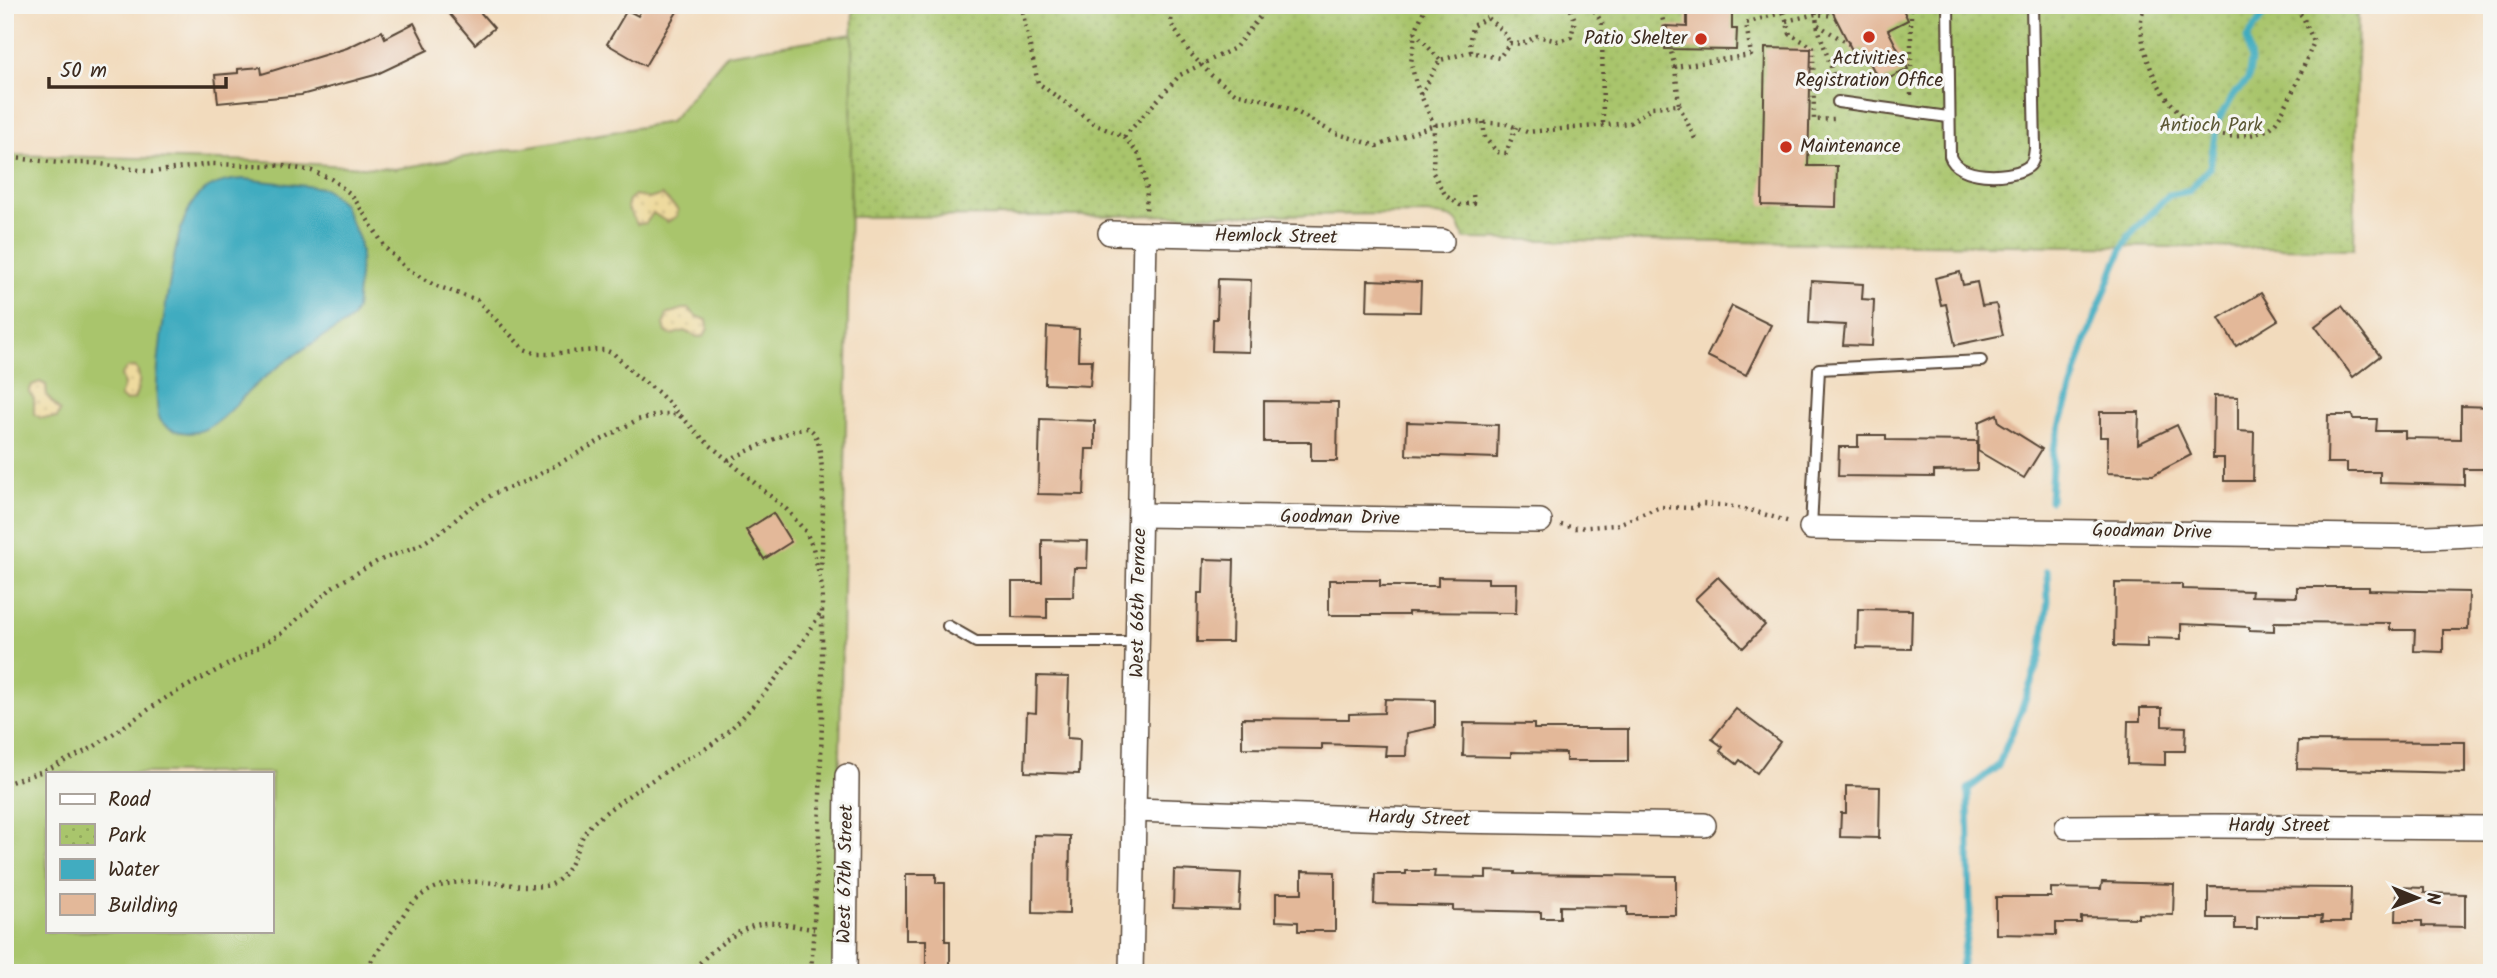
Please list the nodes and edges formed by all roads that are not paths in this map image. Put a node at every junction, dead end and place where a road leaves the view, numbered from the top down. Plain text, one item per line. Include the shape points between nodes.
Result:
1 (1948, 5) edge
2 (2032, 5) edge
3 (1838, 102) dead end
4 (1948, 117) junction
5 (1110, 233) dead end
6 (1145, 234) junction
7 (1442, 241) dead end
8 (1981, 361) dead end
9 (1141, 515) junction
10 (1540, 520) road end
11 (1811, 528) joint
12 (2492, 534) edge
13 (948, 626) dead end
14 (1138, 642) junction
15 (847, 776) dead end
16 (1134, 810) junction
17 (1704, 825) dead end
18 (2067, 827) dead end
19 (2492, 828) edge
20 (845, 973) edge
21 (1131, 973) edge

1 - 4 lane
2 - 4 lane via 2033,162 2027,168 1999,174 1958,168 1951,162
3 - 4 lane
5 - 6 street, Hemlock Street
6 - 7 street, Hemlock Street
6 - 9 street, West 66th Terrace
8 - 11 lane via 1819,369
9 - 10 street, Goodman Drive
9 - 14 street, West 66th Terrace
11 - 12 street, Goodman Drive via 2427,537
13 - 14 lane via 976,642
14 - 16 street, West 66th Terrace
15 - 20 street, West 67th Street
16 - 17 street, Hardy Street
16 - 21 street, West 66th Terrace
18 - 19 street, Hardy Street

